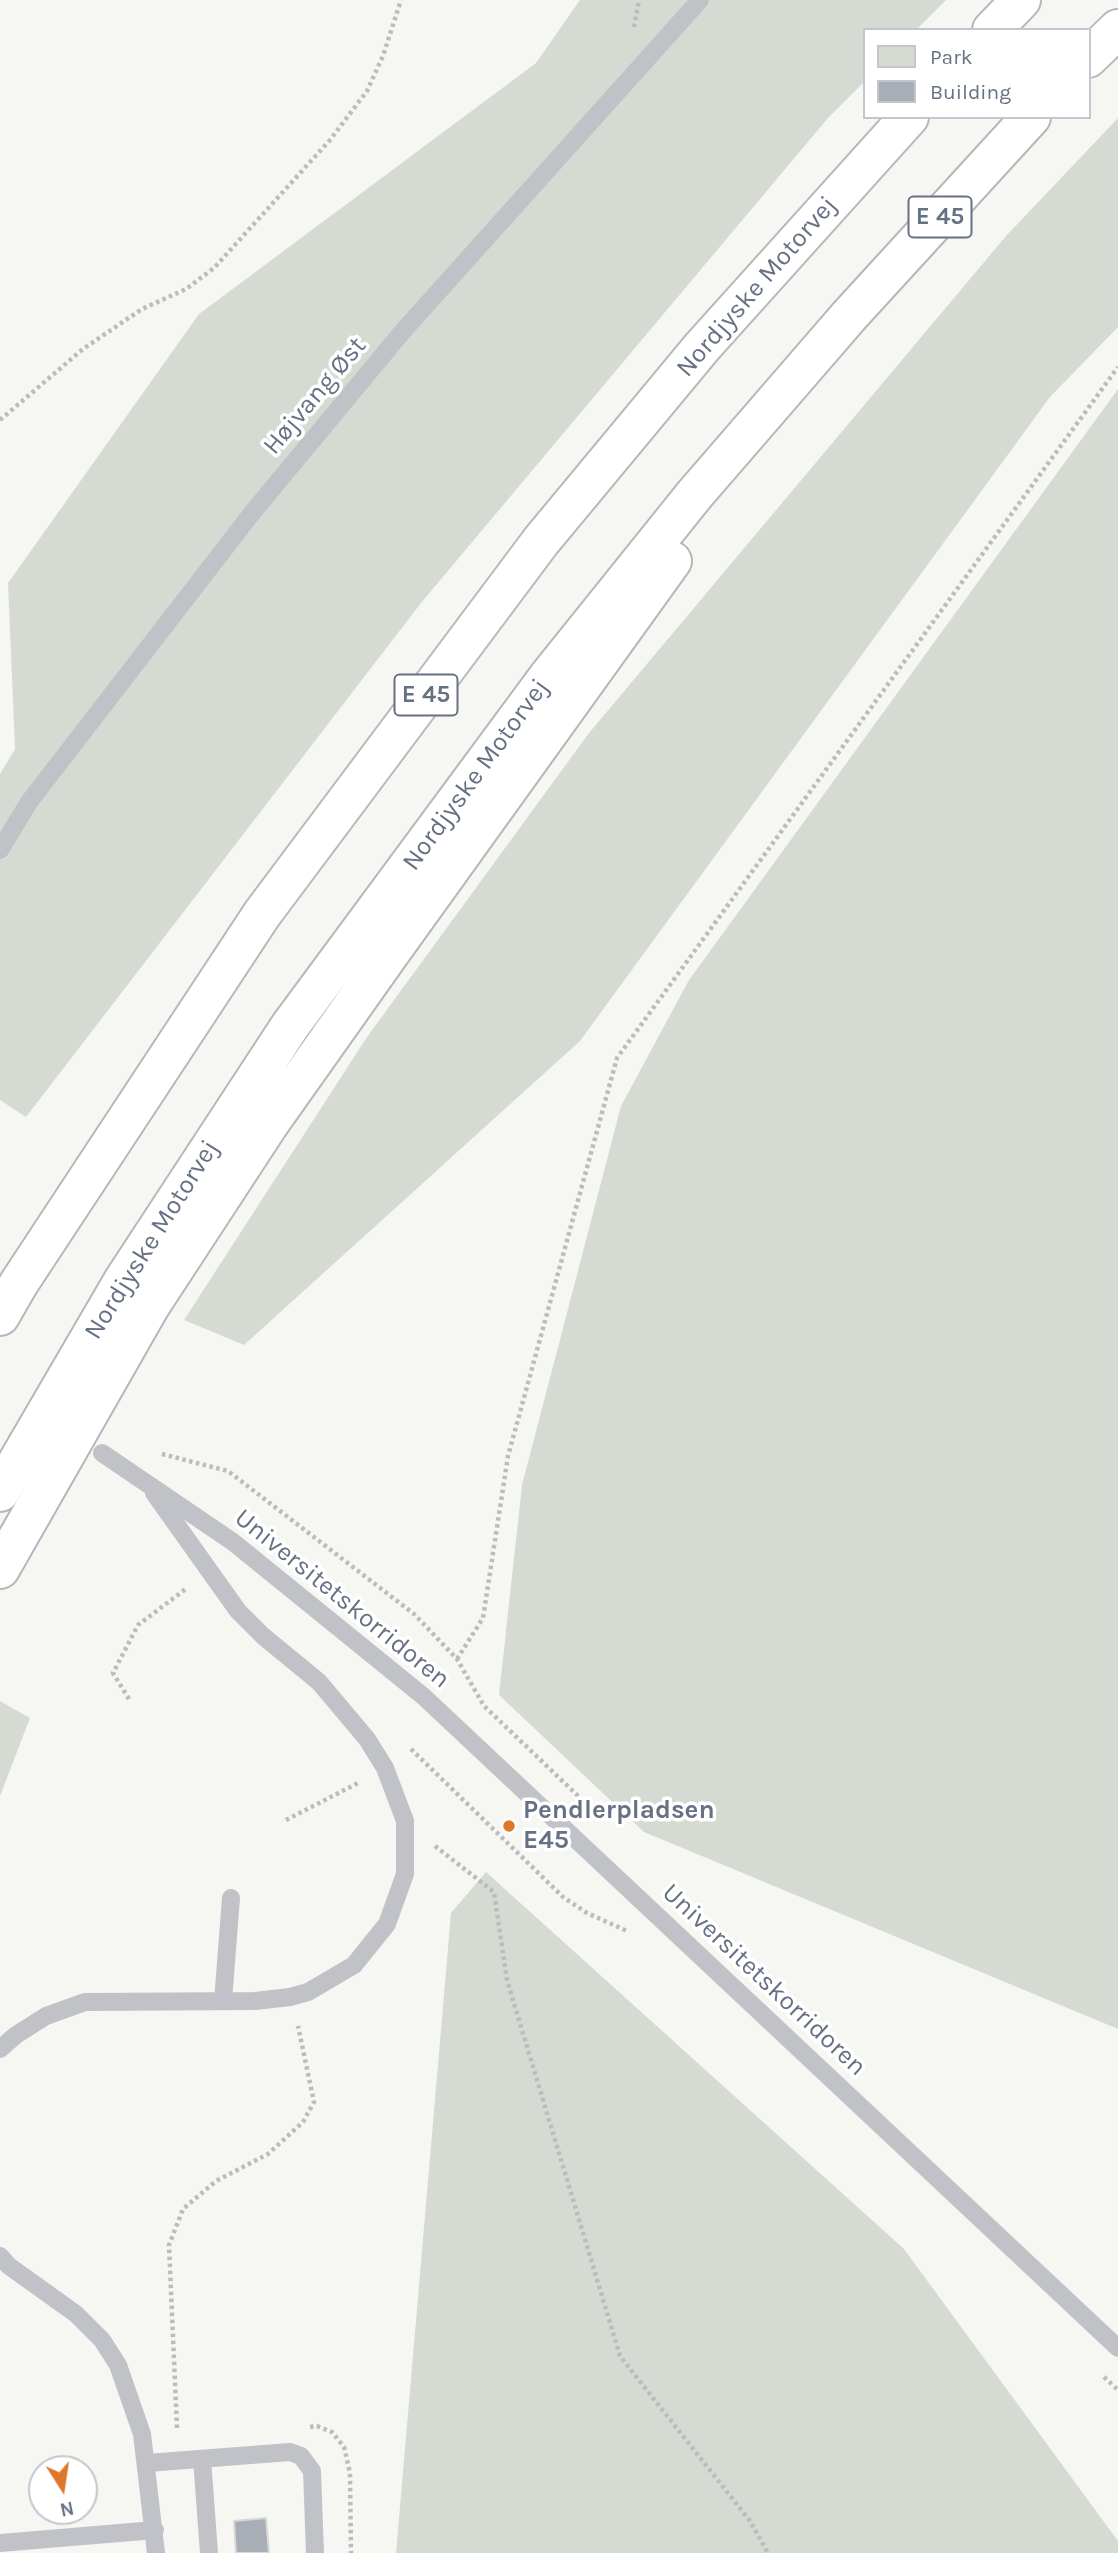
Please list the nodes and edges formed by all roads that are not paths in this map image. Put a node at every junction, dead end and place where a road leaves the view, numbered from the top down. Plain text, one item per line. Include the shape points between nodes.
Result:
1 (700, 0) edge
2 (1021, 0) edge
3 (994, 28) edge
4 (1118, 29) edge
5 (1090, 56) edge
6 (907, 119) edge
7 (1029, 119) edge
8 (849, 316) junction
9 (0, 850) edge
10 (0, 1316) edge
11 (102, 1453) dead end
12 (145, 1482) junction
13 (0, 1492) edge
14 (0, 1569) edge
15 (231, 1898) dead end
16 (223, 2001) junction
17 (0, 2049) edge
18 (0, 2256) edge
19 (1118, 2348) edge
20 (202, 2459) junction
21 (147, 2463) junction
22 (155, 2530) junction
23 (0, 2543) edge
24 (156, 2553) edge
25 (209, 2553) edge
26 (315, 2553) edge

1 - 9 lane, Højvang Øst via 403,331 252,513 29,802
2 - 3 highway
4 - 5 highway
6 - 10 highway, Nordjyske Motorvej / E 45 via 702,347 541,541 262,914
7 - 8 highway, Nordjyske Motorvej / E 45
8 - 13 highway, Nordjyske Motorvej / E 45 via 695,494 548,677 290,1026 123,1281
8 - 14 highway via 269,1124 150,1306
11 - 12 lane, Universitetskorridoren
12 - 16 lane via 238,1611 319,1682 367,1738 385,1768 405,1821 405,1874 387,1924 354,1965 308,1992 290,1997
12 - 19 lane, Universitetskorridoren via 233,1542 423,1696
15 - 16 lane
16 - 17 lane via 85,2002 46,2016
18 - 21 lane via 76,2314 102,2340 132,2401
20 - 21 lane
20 - 25 lane
20 - 26 lane via 290,2452 301,2456 312,2471
21 - 22 lane
22 - 23 lane
22 - 24 lane

